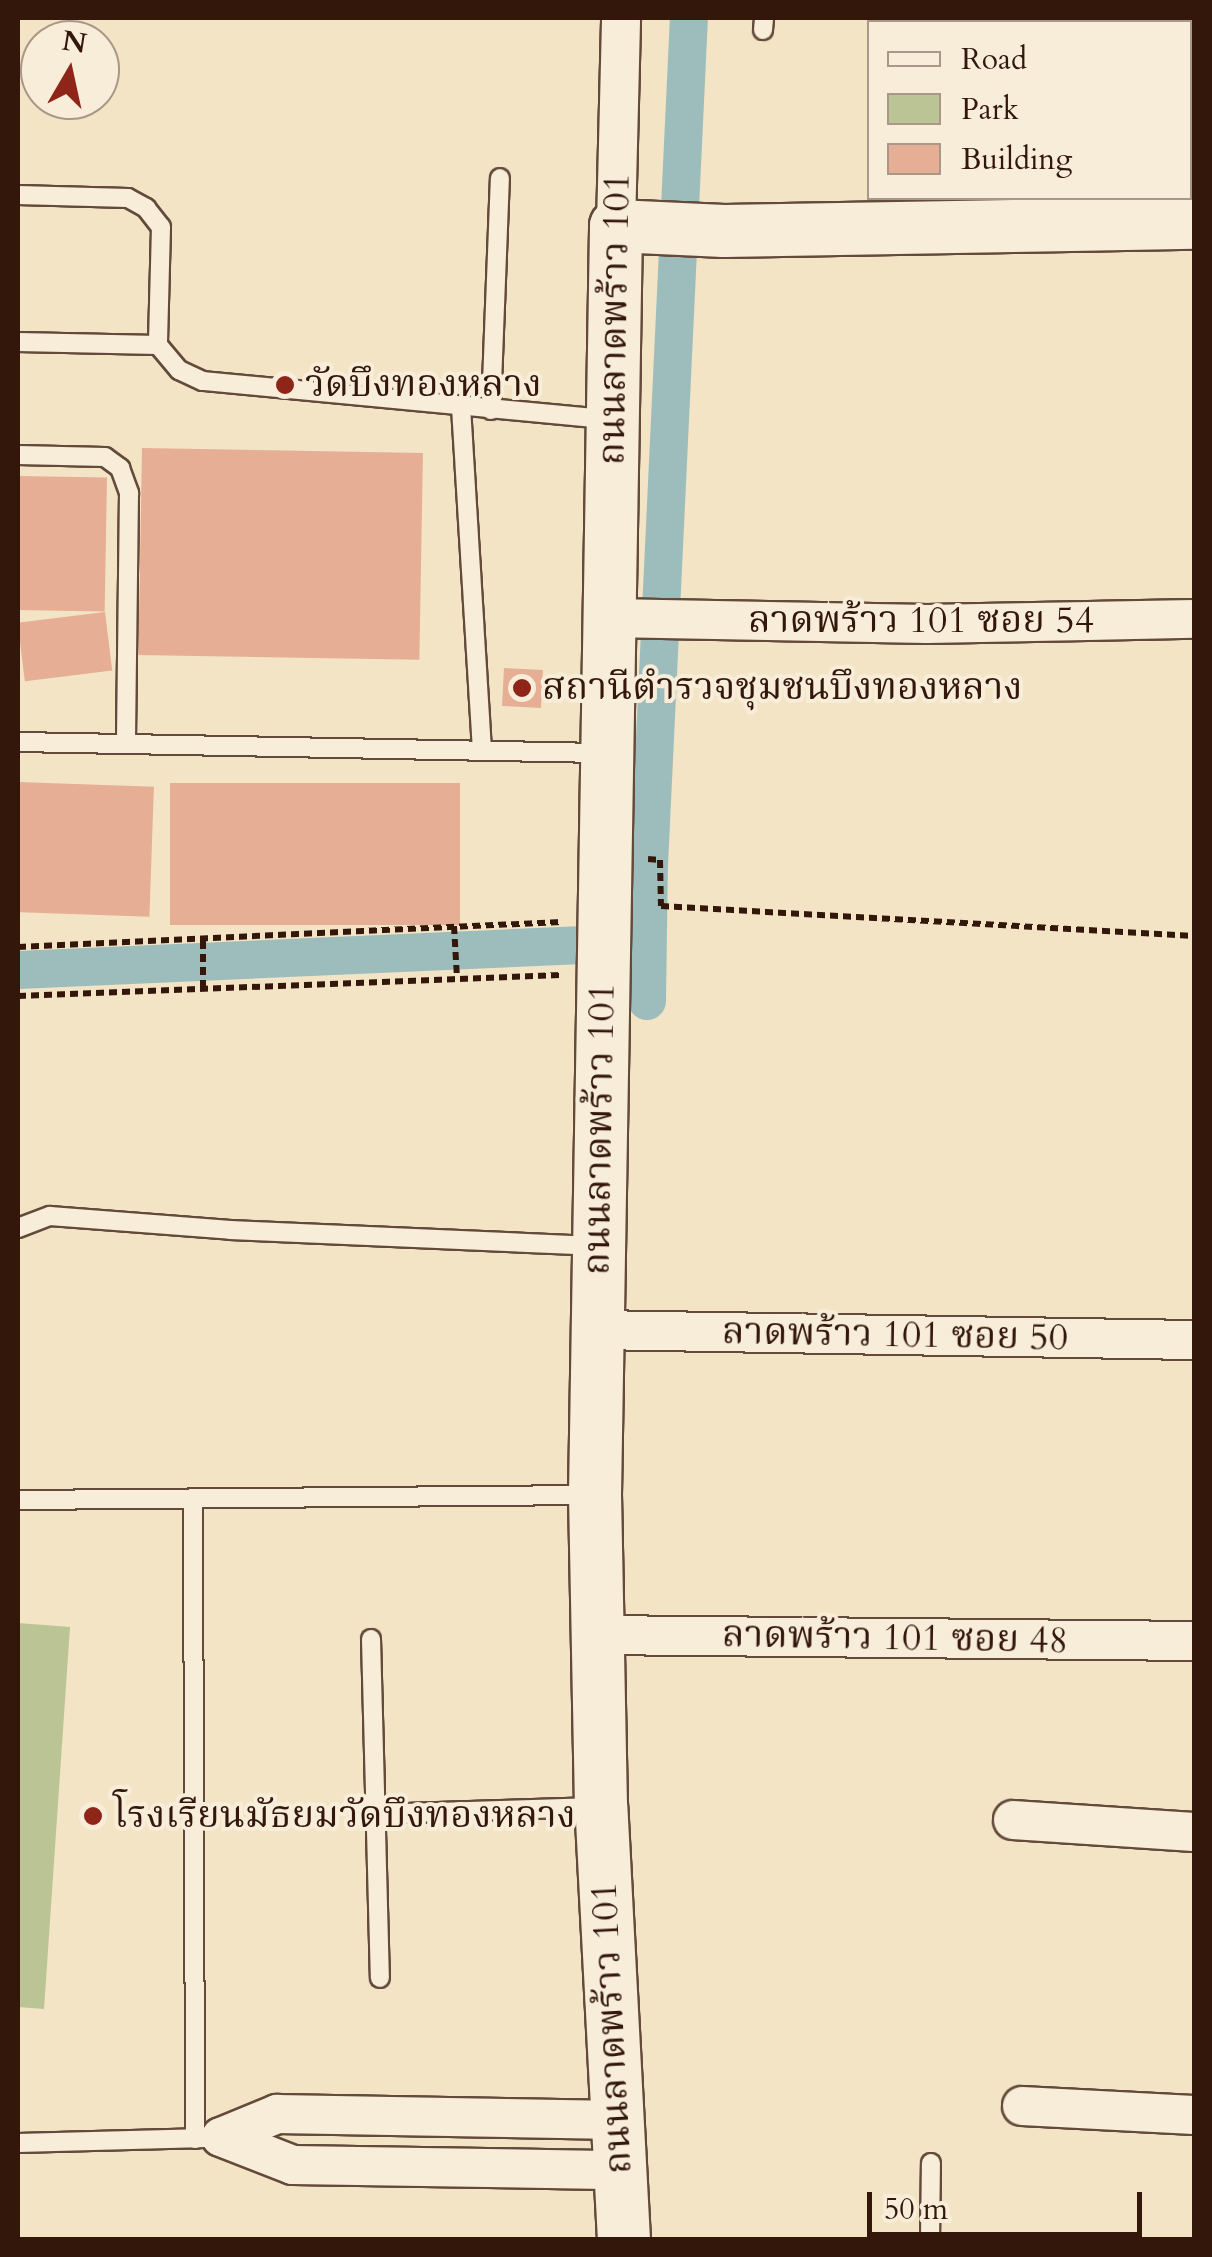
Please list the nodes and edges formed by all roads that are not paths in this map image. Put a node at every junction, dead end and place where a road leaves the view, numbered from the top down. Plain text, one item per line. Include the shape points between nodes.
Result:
1 (620, 18) edge
2 (500, 178) dead end
3 (18, 195) edge
4 (1194, 223) edge
5 (625, 226) junction
6 (18, 342) edge
7 (158, 346) junction
8 (462, 407) junction
9 (491, 410) junction
10 (612, 419) junction
11 (18, 455) edge
12 (1194, 618) edge
13 (644, 620) junction
14 (18, 742) edge
15 (126, 744) junction
16 (482, 750) junction
17 (607, 753) junction
18 (18, 1228) edge
19 (597, 1246) junction
20 (596, 1330) junction
21 (1194, 1340) edge
22 (595, 1495) junction
23 (18, 1500) edge
24 (193, 1500) junction
25 (595, 1635) junction
26 (370, 1639) dead end
27 (1194, 1642) edge
28 (601, 1807) junction
29 (375, 1814) junction
30 (1012, 1820) dead end
31 (1194, 1832) edge
32 (380, 1978) dead end
33 (1022, 2106) dead end
34 (1194, 2114) edge
35 (208, 2138) junction
36 (18, 2143) edge
37 (619, 2145) junction
38 (930, 2162) dead end
39 (624, 2240) edge
40 (930, 2240) edge

1 - 5 street, ถนนลาดพร้าว 101
2 - 9 lane
3 - 7 lane via 128,198 146,208 161,227
4 - 5 street via 724,231
5 - 10 street, ถนนลาดพร้าว 101
6 - 7 lane
7 - 8 lane via 179,370 203,381
8 - 9 lane
8 - 16 lane
9 - 10 lane
10 - 13 street, ถนนลาดพร้าว 101
11 - 15 lane via 105,457 120,468 128,493
12 - 13 street, ลาดพร้าว 101 ซอย 54 via 927,624
13 - 17 street, ถนนลาดพร้าว 101
14 - 15 lane
15 - 16 lane
16 - 17 lane
17 - 19 street, ถนนลาดพร้าว 101
18 - 19 lane via 50,1216
19 - 20 street, ถนนลาดพร้าว 101
20 - 21 street, ลาดพร้าว 101 ซอย 50
20 - 22 street, ถนนลาดพร้าว 101
22 - 24 lane
22 - 25 street, ถนนลาดพร้าว 101
23 - 24 lane
24 - 35 lane
25 - 27 street, ลาดพร้าว 101 ซอย 48
25 - 28 street, ถนนลาดพร้าว 101
26 - 29 lane
28 - 29 lane
28 - 37 street, ถนนลาดพร้าว 101
29 - 32 lane
30 - 31 street
33 - 34 street
35 - 36 lane
35 - 37 street via 293,2165
35 - 37 street via 276,2114
37 - 39 street, ถนนลาดพร้าว 101
38 - 40 lane

